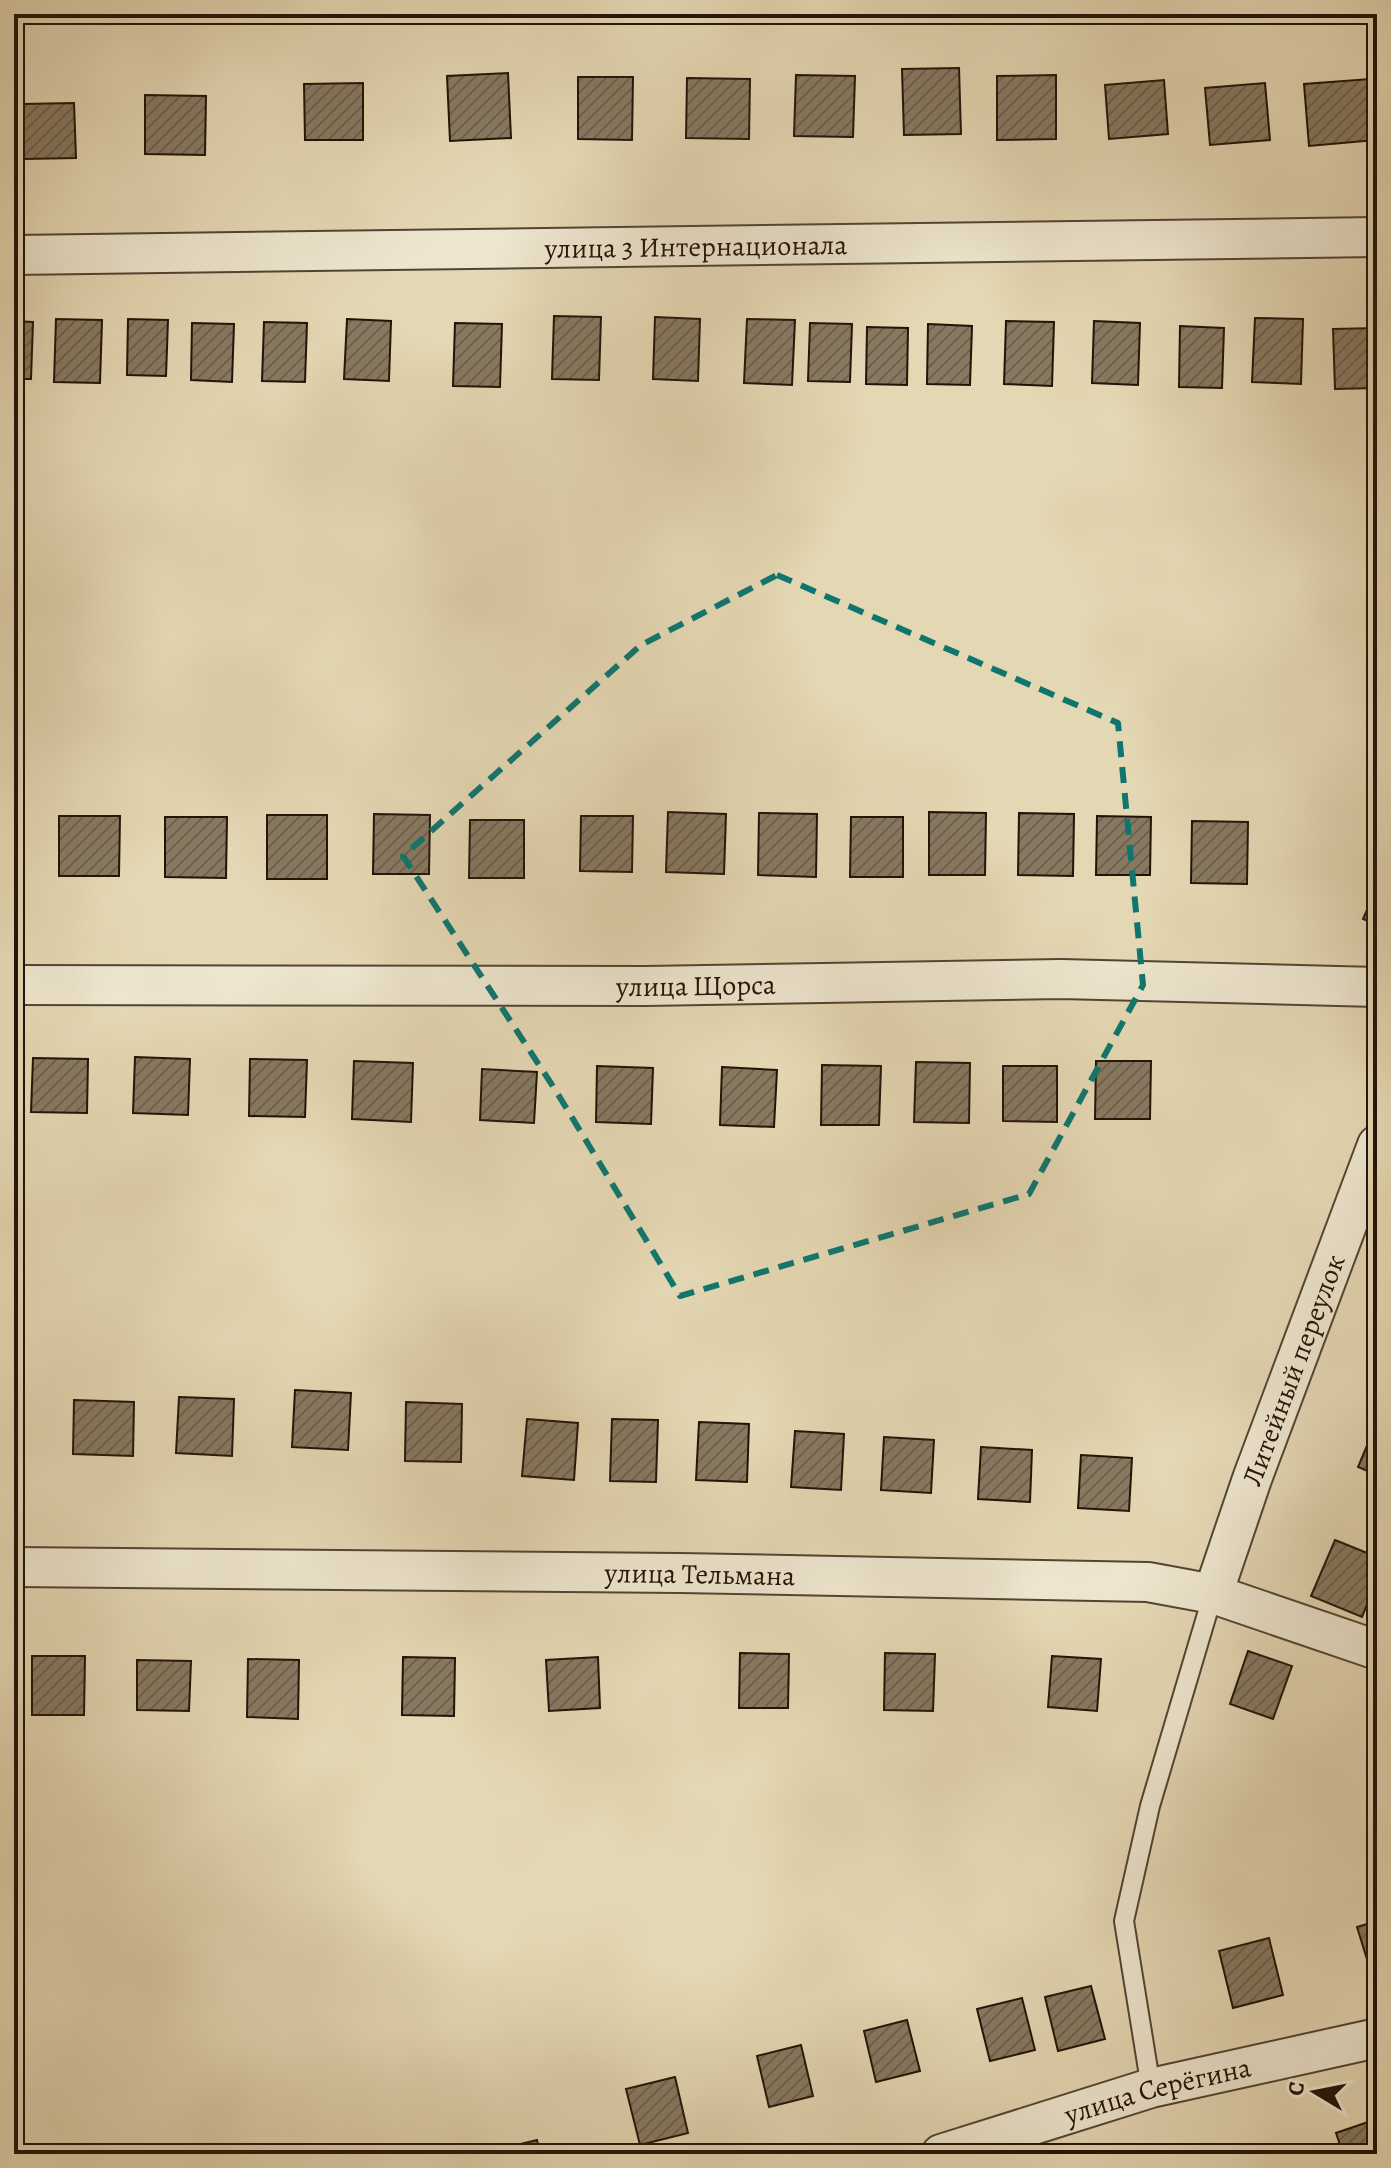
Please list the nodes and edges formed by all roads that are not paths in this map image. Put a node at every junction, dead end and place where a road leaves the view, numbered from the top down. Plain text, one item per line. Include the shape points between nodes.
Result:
1 (1377, 237) edge
2 (14, 255) edge
3 (14, 985) edge
4 (1377, 987) edge
5 (1377, 1145) edge
6 (14, 1567) edge
7 (1213, 1594) junction
8 (1377, 1650) edge
9 (1377, 2038) edge
10 (1151, 2088) junction
11 (941, 2154) edge

1 - 2 street, улица 3 Интернационала
3 - 4 street, улица Щорса via 646,986 1061,979
5 - 7 street, Литейный переулок
6 - 7 street, улица Тельмана via 1148,1582
7 - 8 street, улица Тельмана
7 - 10 lane via 1150,1806 1124,1921
9 - 10 street, улица Серёгина
10 - 11 street, улица Серёгина

